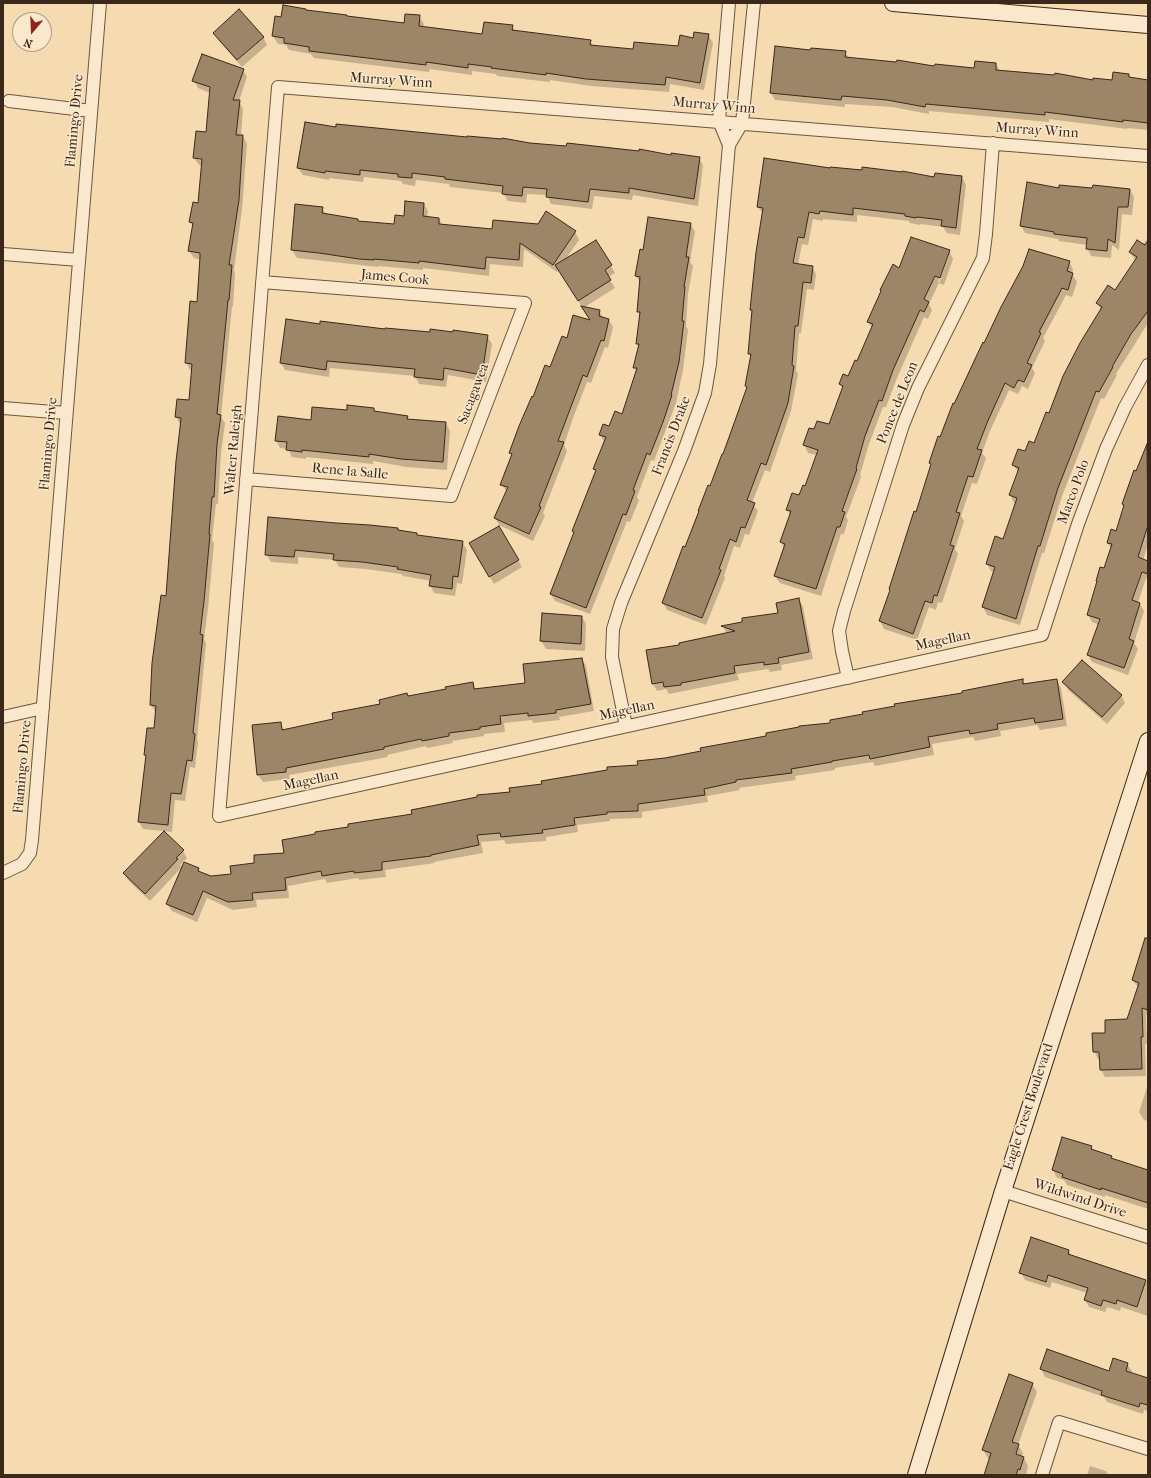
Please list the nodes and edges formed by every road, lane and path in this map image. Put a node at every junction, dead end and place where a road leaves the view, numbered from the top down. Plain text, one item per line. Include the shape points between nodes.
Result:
1 (100, 3) edge
2 (729, 3) edge
3 (754, 3) edge
4 (893, 3) edge
5 (1148, 25) edge
6 (278, 87) joint
7 (9, 101) dead end
8 (91, 111) junction
9 (719, 121) junction
10 (742, 123) junction
11 (993, 143) junction
12 (729, 145) junction
13 (1148, 156) edge
14 (3, 254) edge
15 (79, 260) junction
16 (262, 282) junction
17 (525, 303) joint
18 (1148, 365) edge
19 (3, 408) edge
20 (66, 413) junction
21 (246, 479) junction
22 (451, 496) joint
23 (1042, 635) joint
24 (848, 678) junction
25 (43, 708) junction
26 (3, 717) edge
27 (626, 726) junction
28 (1148, 741) edge
29 (219, 816) joint
30 (3, 873) edge
31 (1003, 1190) junction
32 (1148, 1237) edge
33 (1148, 1449) edge
34 (916, 1475) edge
35 (1042, 1475) edge

1 - 8 street, Flamingo Drive
2 - 9 street, Francis Drake
3 - 10 street, Francis Drake
4 - 5 main road
6 - 9 street, Murray Winn
6 - 16 street, Walter Raleigh
7 - 8 street
8 - 15 street, Flamingo Drive
9 - 10 street, Murray Winn
9 - 12 street, Francis Drake
10 - 11 street, Murray Winn
10 - 12 street, Francis Drake
11 - 13 street, Murray Winn
11 - 24 street, Ponce de Leon via 983,258 918,388 903,425 844,611 839,631
12 - 27 street, Francis Drake via 710,364 704,393 684,451 620,603 613,629 612,657
14 - 15 street
15 - 20 street, Flamingo Drive
16 - 17 street, James Cook
16 - 21 street, Walter Raleigh
17 - 22 street, Sacagawea
18 - 23 street, Marco Polo via 1106,448
19 - 20 street
20 - 25 street, Flamingo Drive
21 - 22 street, Rene la Salle
21 - 29 street, Walter Raleigh
23 - 24 street, Magellan
24 - 27 street, Magellan
25 - 26 street
25 - 30 street, Flamingo Drive via 30,853 22,864
27 - 29 street, Magellan
28 - 31 main road, Eagle Crest Boulevard
31 - 32 street, Wildwind Drive
31 - 34 main road, Eagle Crest Boulevard
33 - 35 street via 1059,1422

